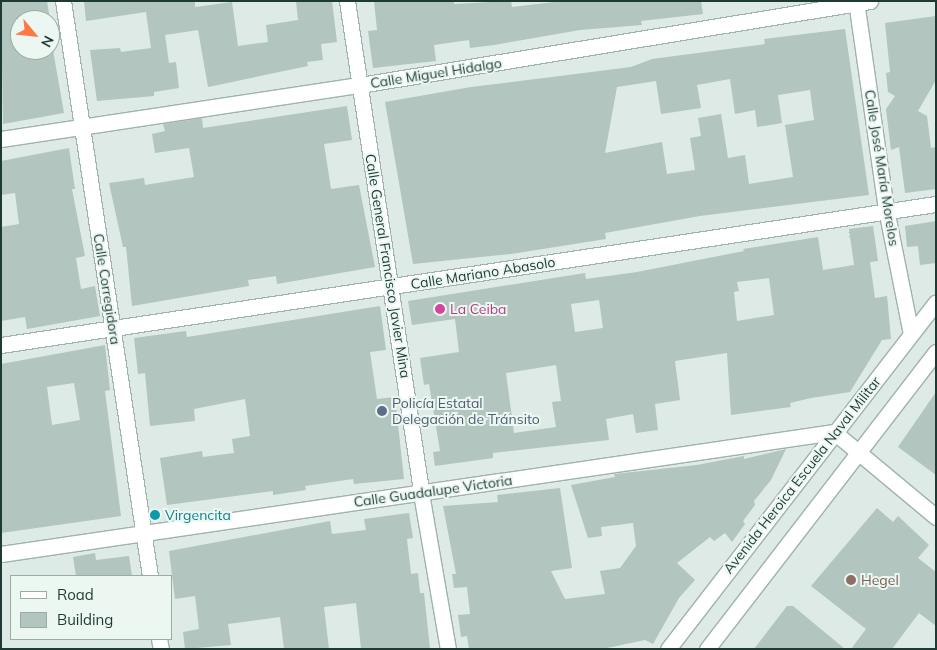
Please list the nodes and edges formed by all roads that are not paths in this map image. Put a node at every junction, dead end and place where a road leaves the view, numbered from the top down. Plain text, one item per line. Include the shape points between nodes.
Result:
1 (63, 1) edge
2 (348, 1) edge
3 (861, 2) edge
4 (360, 85) junction
5 (80, 126) junction
6 (1, 139) edge
7 (936, 204) edge
8 (886, 209) junction
9 (392, 287) junction
10 (936, 302) edge
11 (113, 326) junction
12 (911, 334) junction
13 (1, 345) edge
14 (936, 352) edge
15 (834, 432) junction
16 (859, 450) junction
17 (421, 493) junction
18 (936, 517) edge
19 (143, 532) junction
20 (1, 554) edge
21 (150, 575) edge
22 (448, 649) edge
23 (668, 649) edge
24 (707, 649) edge

1 - 5 street, Calle Corregidora
2 - 4 street, Calle General Francisco Javier Mina
3 - 4 street, Calle Miguel Hidalgo
3 - 8 street, Calle José María Morelos
4 - 5 street, Calle Miguel Hidalgo
4 - 9 street, Calle General Francisco Javier Mina
5 - 6 street, Calle Miguel Hidalgo
5 - 11 street, Calle Corregidora
7 - 8 street, Calle Mariano Abasolo
8 - 9 street, Calle Mariano Abasolo
8 - 12 street, Calle José María Morelos
9 - 11 street, Calle Mariano Abasolo
9 - 17 street, Calle General Francisco Javier Mina
10 - 12 street, Avenida Heroica Escuela Naval Militar
11 - 13 street, Calle Mariano Abasolo
11 - 19 street, Calle Corregidora
12 - 15 street, Avenida Heroica Escuela Naval Militar
14 - 16 street
15 - 16 street
15 - 17 street, Calle Guadalupe Victoria
15 - 23 street, Avenida Heroica Escuela Naval Militar
16 - 18 street
16 - 24 street
17 - 19 street, Calle Guadalupe Victoria
17 - 22 street, Calle General Francisco Javier Mina
19 - 20 street, Calle Guadalupe Victoria
19 - 21 street, Calle Corregidora

